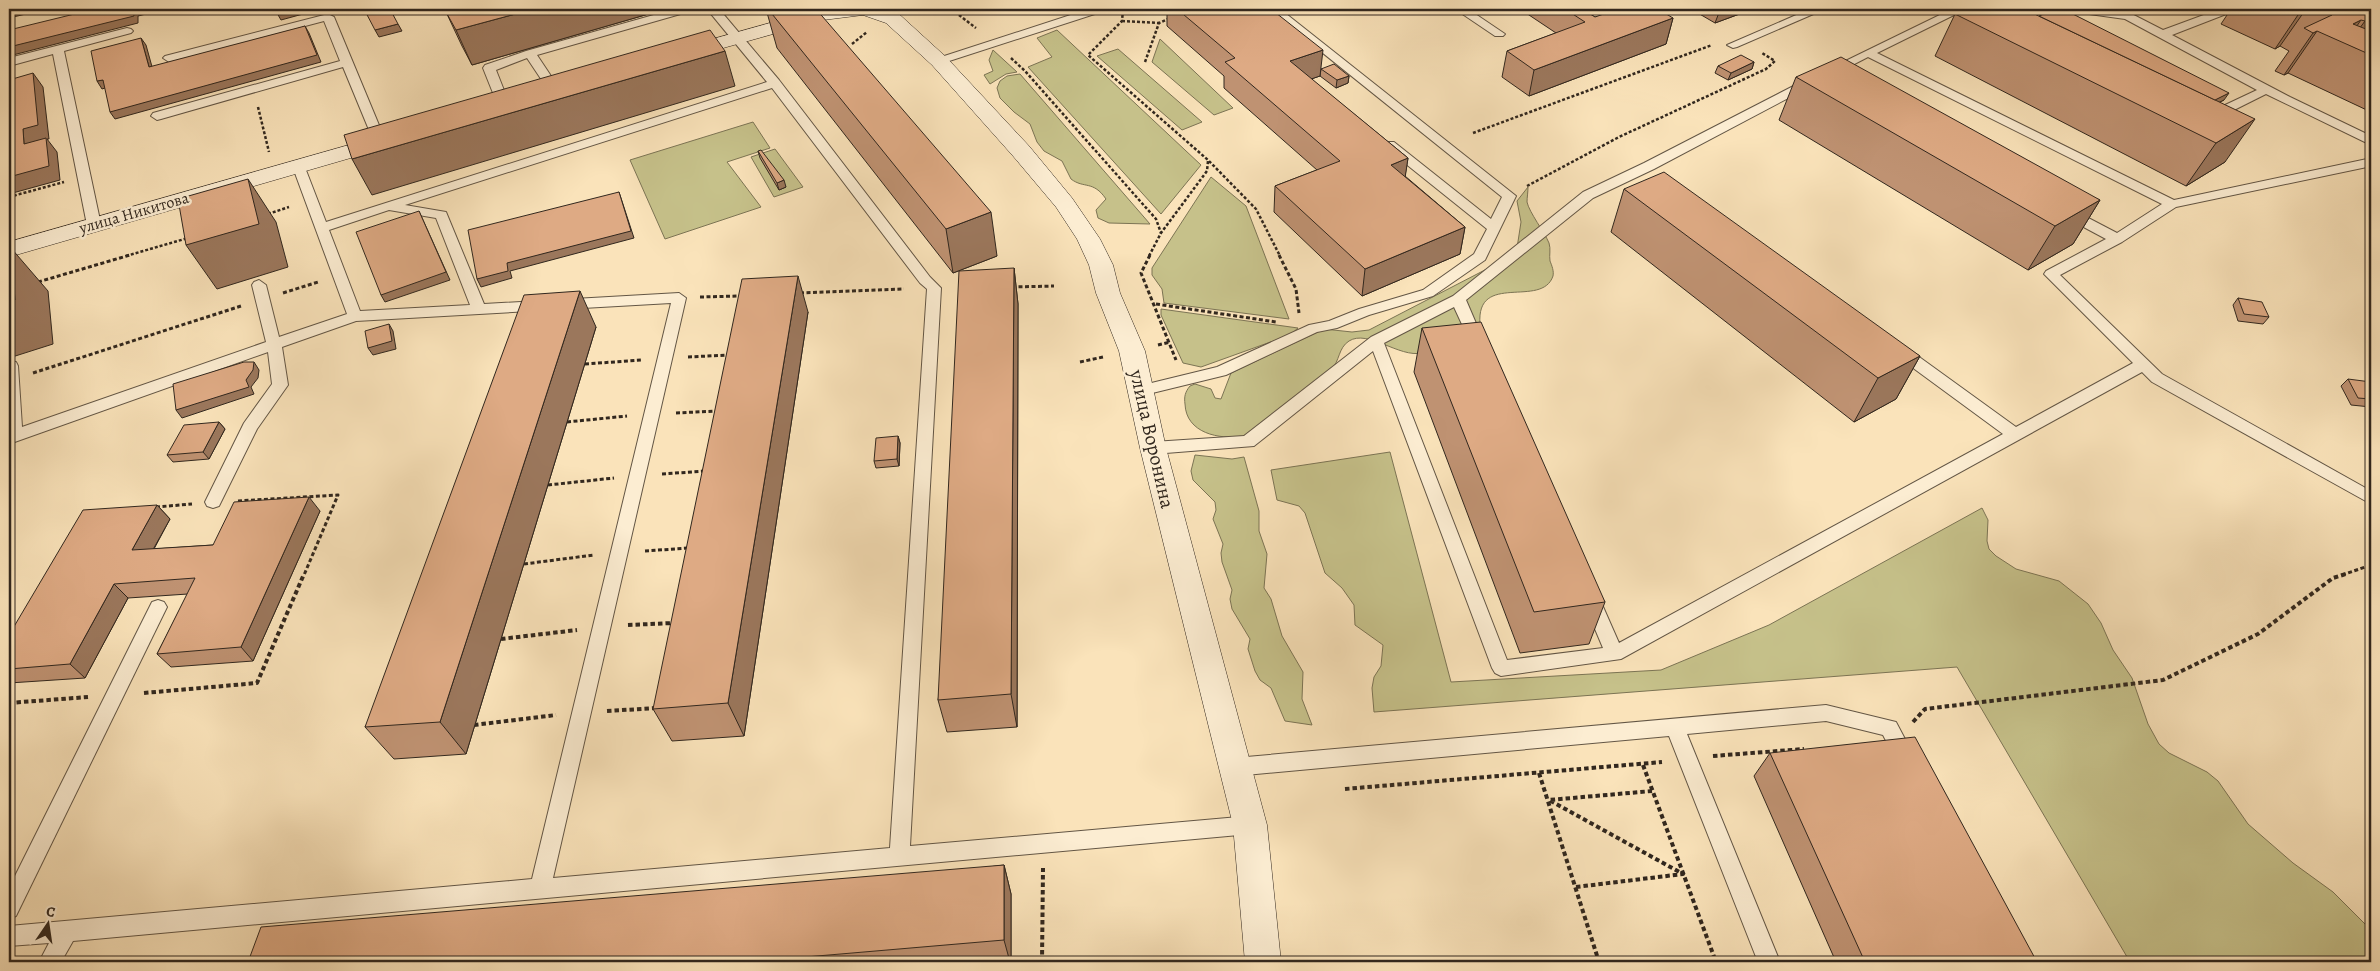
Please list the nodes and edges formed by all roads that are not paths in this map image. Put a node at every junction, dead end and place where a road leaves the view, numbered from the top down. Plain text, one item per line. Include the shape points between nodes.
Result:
1 (687, 9) edge
2 (713, 9) edge
3 (1100, 9) edge
4 (1273, 9) edge
5 (1461, 9) edge
6 (1819, 9) edge
7 (2075, 9) edge
8 (2114, 9) edge
9 (2230, 9) edge
10 (1951, 12) edge
11 (2129, 16) junction
12 (866, 17) edge
13 (127, 30) dead end
14 (1499, 34) dead end
15 (2164, 34) junction
16 (738, 39) junction
17 (1738, 43) road end
18 (58, 49) junction
19 (1868, 53) junction
20 (530, 54) junction
21 (169, 58) dead end
22 (664, 58) edge
23 (939, 61) junction
24 (9, 62) edge
25 (346, 63) junction
26 (775, 83) junction
27 (2266, 90) junction
28 (158, 116) dead end
29 (2200, 118) edge
30 (1381, 138) edge
31 (390, 139) joint
32 (2371, 141) edge
33 (2370, 163) edge
34 (298, 165) junction
35 (1650, 166) junction
36 (1665, 178) edge
37 (2172, 204) junction
38 (388, 206) junction
39 (2056, 207) edge
40 (94, 225) junction
41 (321, 228) junction
42 (1494, 228) junction
43 (2117, 239) junction
44 (9, 250) edge
45 (2052, 274) joint
46 (259, 285) dead end
47 (1458, 298) junction
48 (2084, 305) joint
49 (479, 310) junction
50 (355, 316) junction
51 (1376, 341) junction
52 (1888, 341) edge
53 (274, 345) junction
54 (1482, 353) edge
55 (2144, 364) junction
56 (12, 372) road end
57 (1140, 391) junction
58 (2014, 435) junction
59 (12, 437) edge
60 (1153, 448) junction
61 (2371, 498) edge
62 (213, 502) road end
63 (1583, 581) edge
64 (158, 607) dead end
65 (1616, 654) junction
66 (1675, 726) junction
67 (1235, 767) junction
68 (1913, 774) edge
69 (1250, 825) junction
70 (899, 856) junction
71 (540, 889) junction
72 (9, 909) edge
73 (67, 930) junction
74 (9, 936) edge
75 (50, 962) edge
76 (1263, 962) edge
77 (1769, 962) edge

1 - 20 lane
2 - 16 lane
3 - 23 lane
4 - 42 lane via 1509,196
5 - 14 lane
6 - 17 lane
7 - 11 lane
8 - 11 lane
9 - 15 lane
10 - 19 lane
11 - 15 lane
12 - 16 street via 822,14
12 - 23 street, улица Воронина via 892,18
13 - 18 lane
15 - 27 lane
16 - 22 street
16 - 26 lane
18 - 24 lane
18 - 40 lane
19 - 35 lane
19 - 37 lane
20 - 20 lane via 489,68 528,95
21 - 25 lane via 328,17
23 - 57 street, улица Воронина via 1021,151 1088,239 1132,351
25 - 28 lane
25 - 31 lane
26 - 38 lane
26 - 70 lane via 934,288
27 - 29 lane via 2207,119
27 - 32 lane
30 - 42 lane
31 - 34 street, улица Никитова
33 - 37 lane
34 - 40 street, улица Никитова
34 - 41 lane
35 - 36 lane
35 - 47 lane via 1588,195
37 - 43 lane
38 - 41 lane
38 - 49 lane via 441,216
39 - 43 lane
40 - 44 street, улица Никитова
41 - 50 lane
42 - 57 lane via 1480,257 1428,293 1314,328 1221,371
43 - 45 lane
45 - 48 lane
46 - 53 lane
47 - 51 lane
47 - 54 lane
48 - 55 lane
49 - 50 lane
49 - 71 lane via 679,298
50 - 53 lane
51 - 60 lane via 1248,442
51 - 65 lane via 1501,668
52 - 58 lane
53 - 59 lane
53 - 62 lane via 280,385 250,427
55 - 58 lane
55 - 61 lane via 2157,378
56 - 59 lane
57 - 60 street, улица Воронина
58 - 65 lane
60 - 67 street, улица Воронина
63 - 65 lane
64 - 72 lane
66 - 67 lane
66 - 68 lane via 1826,712 1889,728
66 - 77 lane
67 - 69 street, улица Воронина
69 - 70 lane
69 - 76 street, улица Воронина
70 - 71 lane
71 - 73 lane
73 - 74 lane
73 - 75 lane

